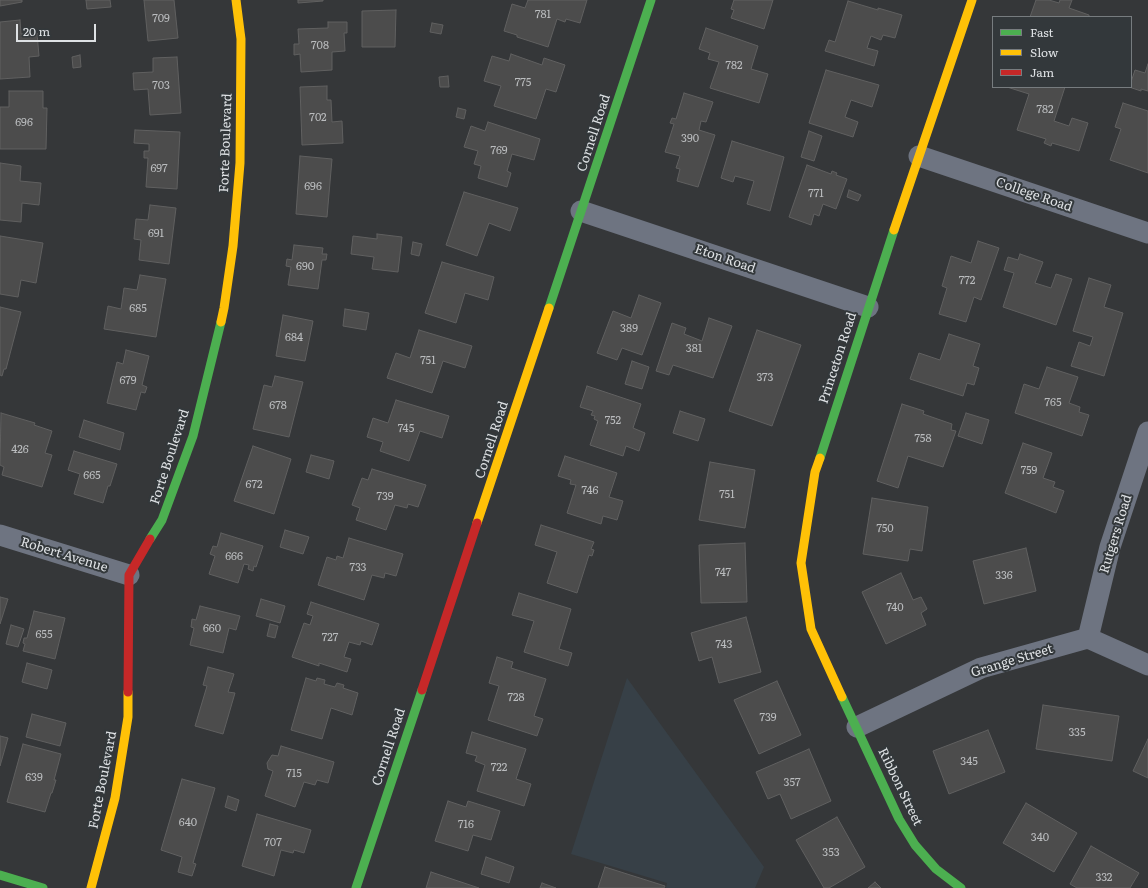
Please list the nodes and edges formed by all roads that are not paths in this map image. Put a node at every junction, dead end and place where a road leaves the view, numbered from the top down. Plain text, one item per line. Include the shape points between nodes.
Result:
1 (236, 0) edge
2 (651, 0) edge
3 (972, 0) edge
4 (919, 156) junction
5 (581, 211) junction
6 (1148, 233) edge
7 (868, 307) junction
8 (1148, 432) edge
9 (0, 535) edge
10 (129, 575) junction
11 (1088, 638) junction
12 (1148, 665) edge
13 (857, 726) junction
14 (0, 875) edge
15 (43, 888) edge
16 (91, 888) edge
17 (356, 888) edge
18 (961, 888) edge

1 - 10 street, Forte Boulevard via 241,39 240,163 233,246 224,308 193,436 162,520
2 - 5 street, Cornell Road
3 - 4 street, Princeton Road
4 - 6 street, College Road
4 - 7 street, Princeton Road
5 - 7 street, Eton Road
5 - 17 street, Cornell Road
7 - 13 street, Princeton Road via 815,472 801,563 811,629
8 - 11 street, Rutgers Road via 1110,547
9 - 10 street, Robert Avenue
10 - 16 street, Forte Boulevard via 128,717 115,798
11 - 12 street
11 - 13 street, Grange Street via 981,668
13 - 18 street, Ribbon Street via 899,820 915,845 936,869
14 - 15 street

